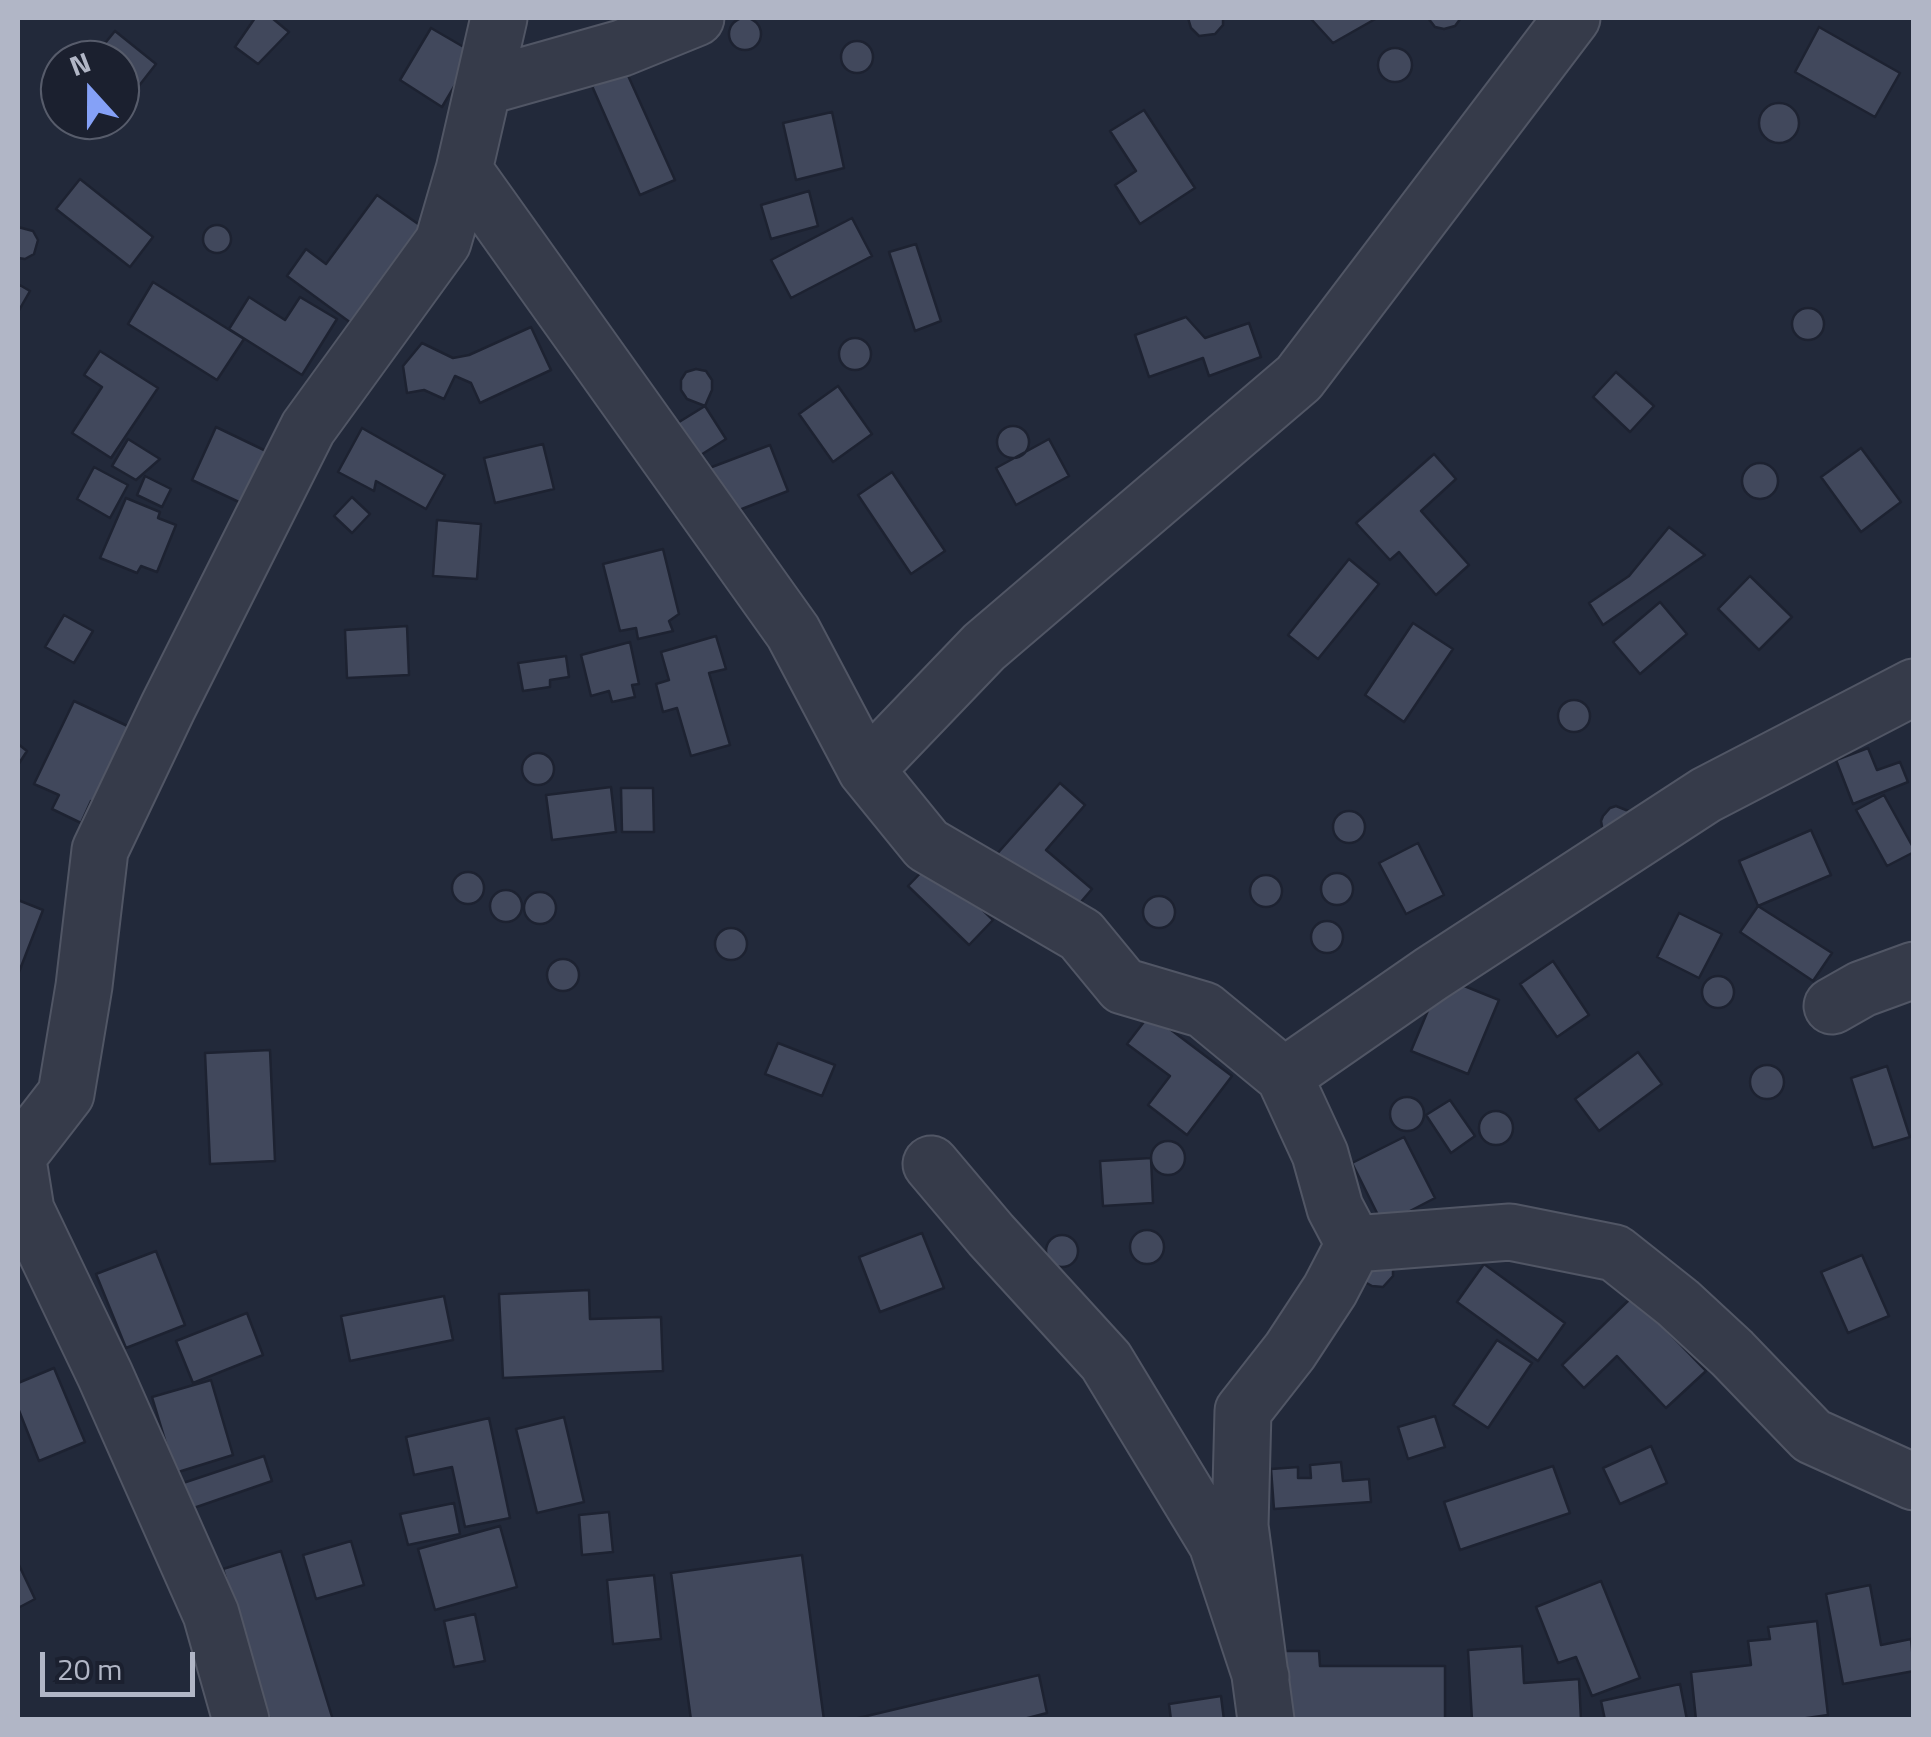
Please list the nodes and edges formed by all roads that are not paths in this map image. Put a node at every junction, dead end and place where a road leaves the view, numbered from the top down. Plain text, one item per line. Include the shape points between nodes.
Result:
1 (499, 18) edge
2 (696, 18) edge
3 (1572, 18) edge
4 (484, 87) junction
5 (464, 170) junction
6 (1914, 686) edge
7 (866, 770) junction
8 (1914, 970) edge
9 (1832, 1006) dead end
10 (1284, 1076) junction
11 (18, 1158) edge
12 (930, 1164) dead end
13 (1354, 1244) junction
14 (1914, 1482) edge
15 (1264, 1698) edge
16 (240, 1720) edge

1 - 4 street
2 - 4 street via 622,48
3 - 7 street via 1299,378 984,646
4 - 5 street
5 - 7 street via 794,632
5 - 11 street via 443,242 308,428 100,850 66,1094
6 - 10 street via 1706,795
7 - 10 street via 927,845 1082,935 1123,986 1204,1010
8 - 9 street
10 - 13 street
11 - 16 street via 26,1210 212,1614
12 - 15 street via 1106,1361 1217,1544
13 - 14 street via 1510,1232 1615,1252 1732,1353 1812,1436
13 - 15 street via 1290,1351 1243,1411 1240,1526

